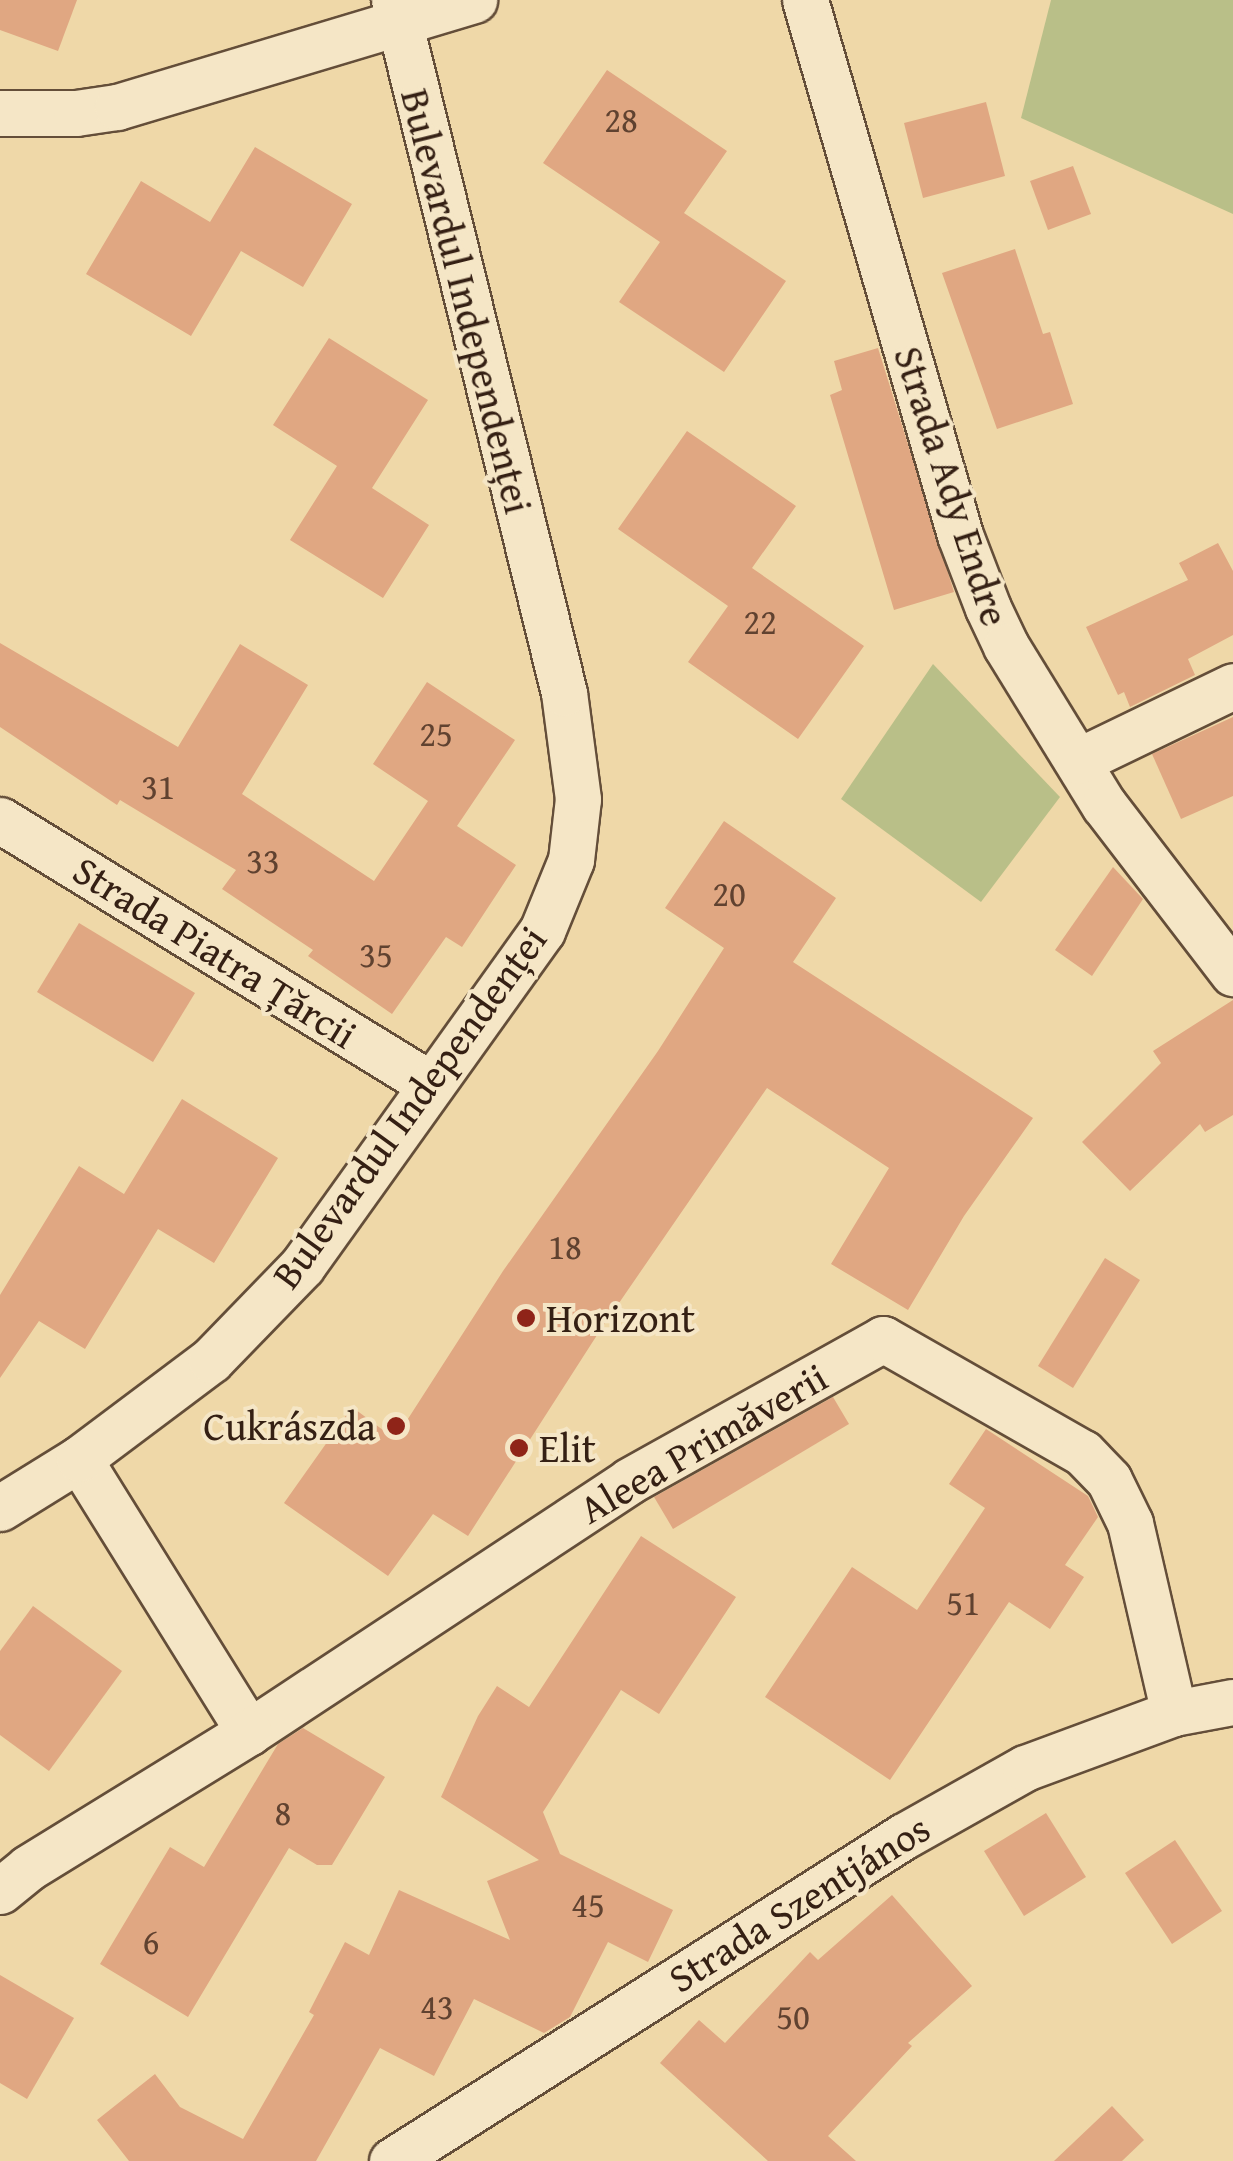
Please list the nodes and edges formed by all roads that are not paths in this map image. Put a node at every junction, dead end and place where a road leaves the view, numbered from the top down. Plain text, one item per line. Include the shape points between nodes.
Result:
1 (474, 0) edge
2 (805, 0) edge
3 (396, 12) edge
4 (0, 113) edge
5 (1233, 686) edge
6 (1078, 761) junction
7 (0, 820) edge
8 (1233, 973) edge
9 (430, 1084) junction
10 (78, 1459) junction
11 (0, 1508) edge
12 (1233, 1702) edge
13 (1174, 1713) junction
14 (249, 1732) junction
15 (0, 1891) edge
16 (392, 2161) edge

1 - 3 street
2 - 6 street, Strada Ady Endre via 960,535 1006,646
3 - 4 street via 117,107
3 - 9 street, Bulevardul Independenței via 564,692 578,799 571,860 542,931
5 - 6 street
6 - 8 street, Strada Ady Endre
7 - 9 street, Strada Piatra Țărcii
9 - 10 street, Bulevardul Independenței via 302,1266 211,1360
10 - 11 street, Bulevardul Independenței
10 - 14 street
12 - 13 street, Strada Szentjános
13 - 14 street, Aleea Primăverii via 1130,1524 1109,1480 1084,1453 884,1339 629,1481
13 - 16 street, Strada Szentjános via 1025,1768 904,1836
14 - 15 street, Aleea Primăverii

